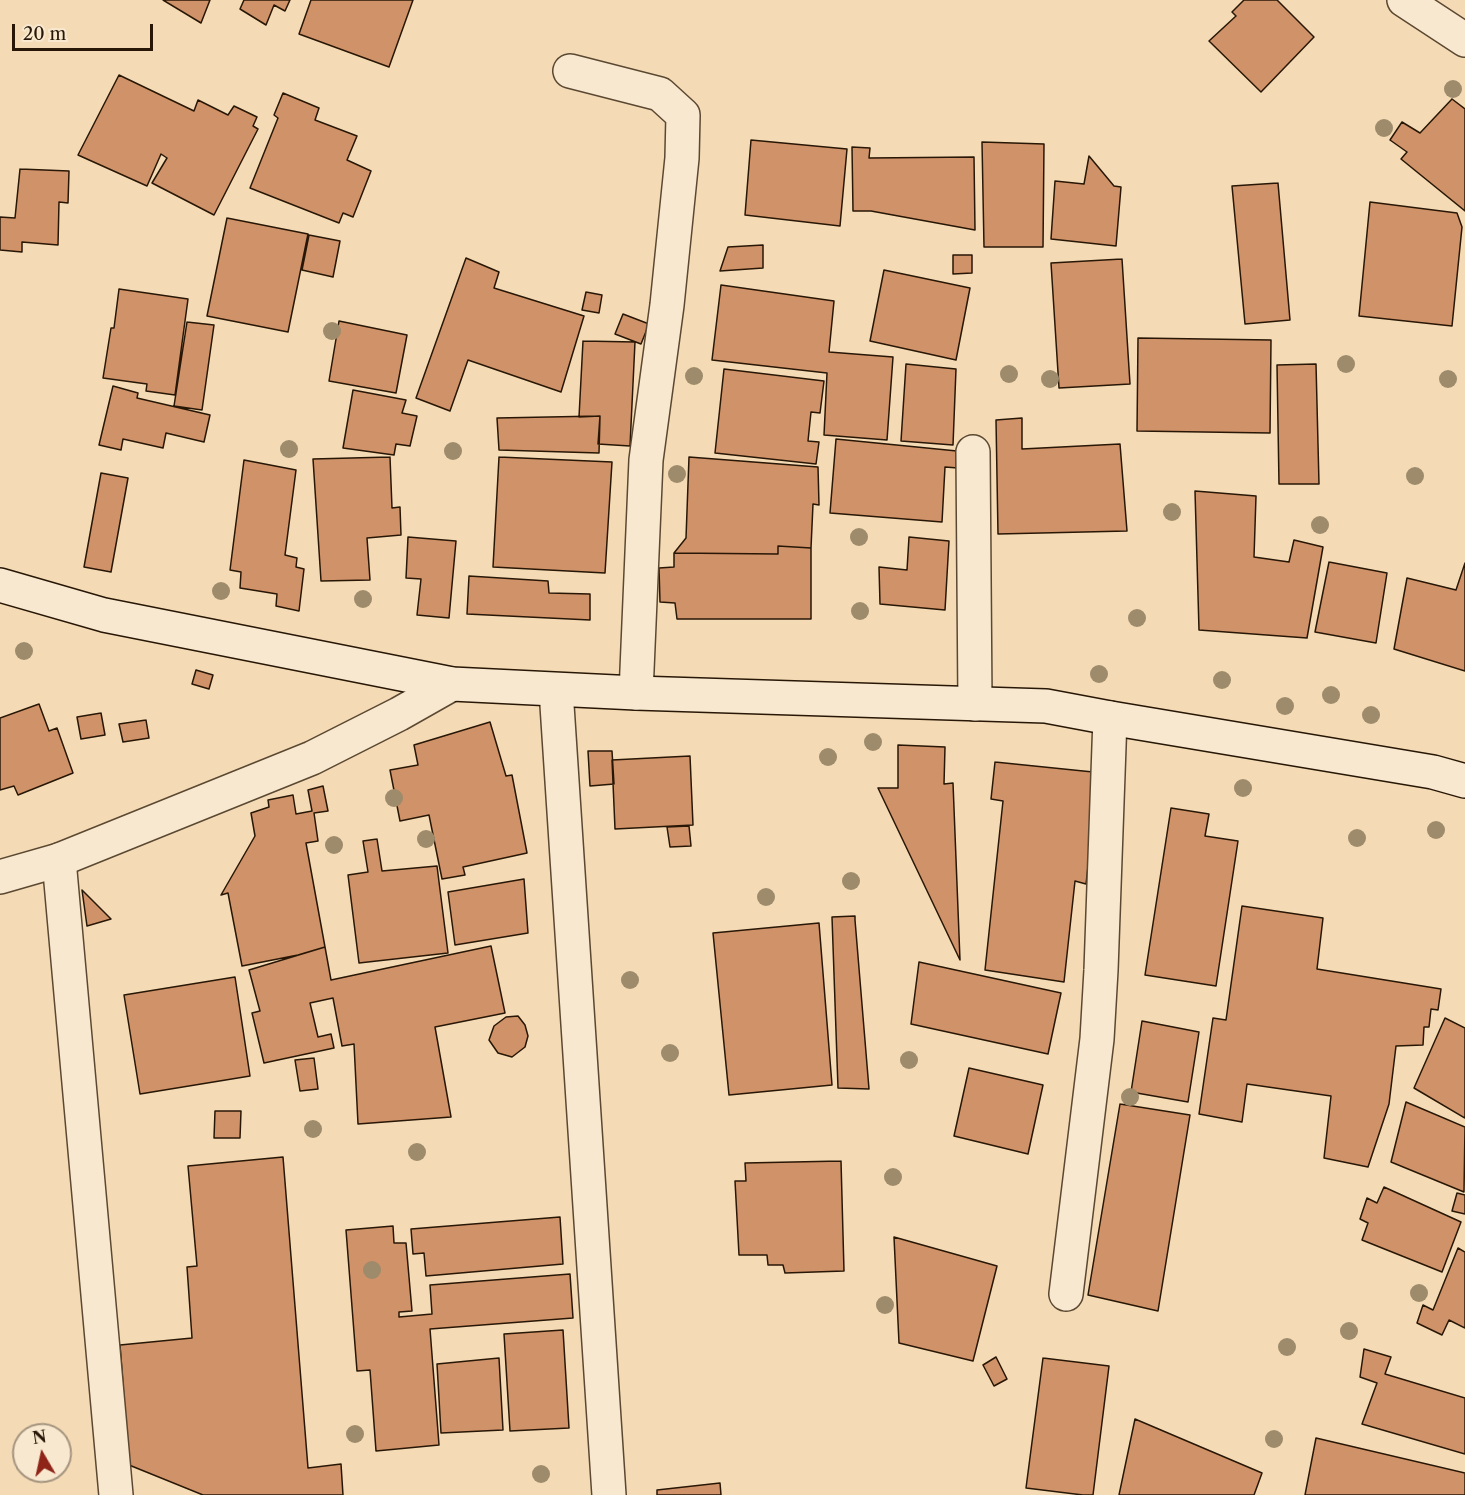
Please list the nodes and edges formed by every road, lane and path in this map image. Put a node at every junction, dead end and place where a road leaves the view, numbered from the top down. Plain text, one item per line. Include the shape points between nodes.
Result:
1 (1404, 0) edge
2 (1465, 40) edge
3 (570, 71) dead end
4 (973, 452) dead end
5 (0, 585) edge
6 (452, 684) junction
7 (556, 690) junction
8 (636, 693) junction
9 (975, 704) junction
10 (1110, 718) junction
11 (1465, 781) edge
12 (59, 860) junction
13 (0, 877) edge
14 (1066, 1294) dead end
15 (116, 1495) edge
16 (609, 1495) edge

1 - 2 street
3 - 8 street via 660,94 684,115 667,305 646,460
4 - 9 street
5 - 6 street via 104,615
6 - 7 street
6 - 12 street via 312,758
7 - 8 street
7 - 16 street
8 - 9 street
9 - 10 street via 1046,706
10 - 11 street via 1433,772
10 - 14 street via 1097,1040
12 - 13 street
12 - 15 street

